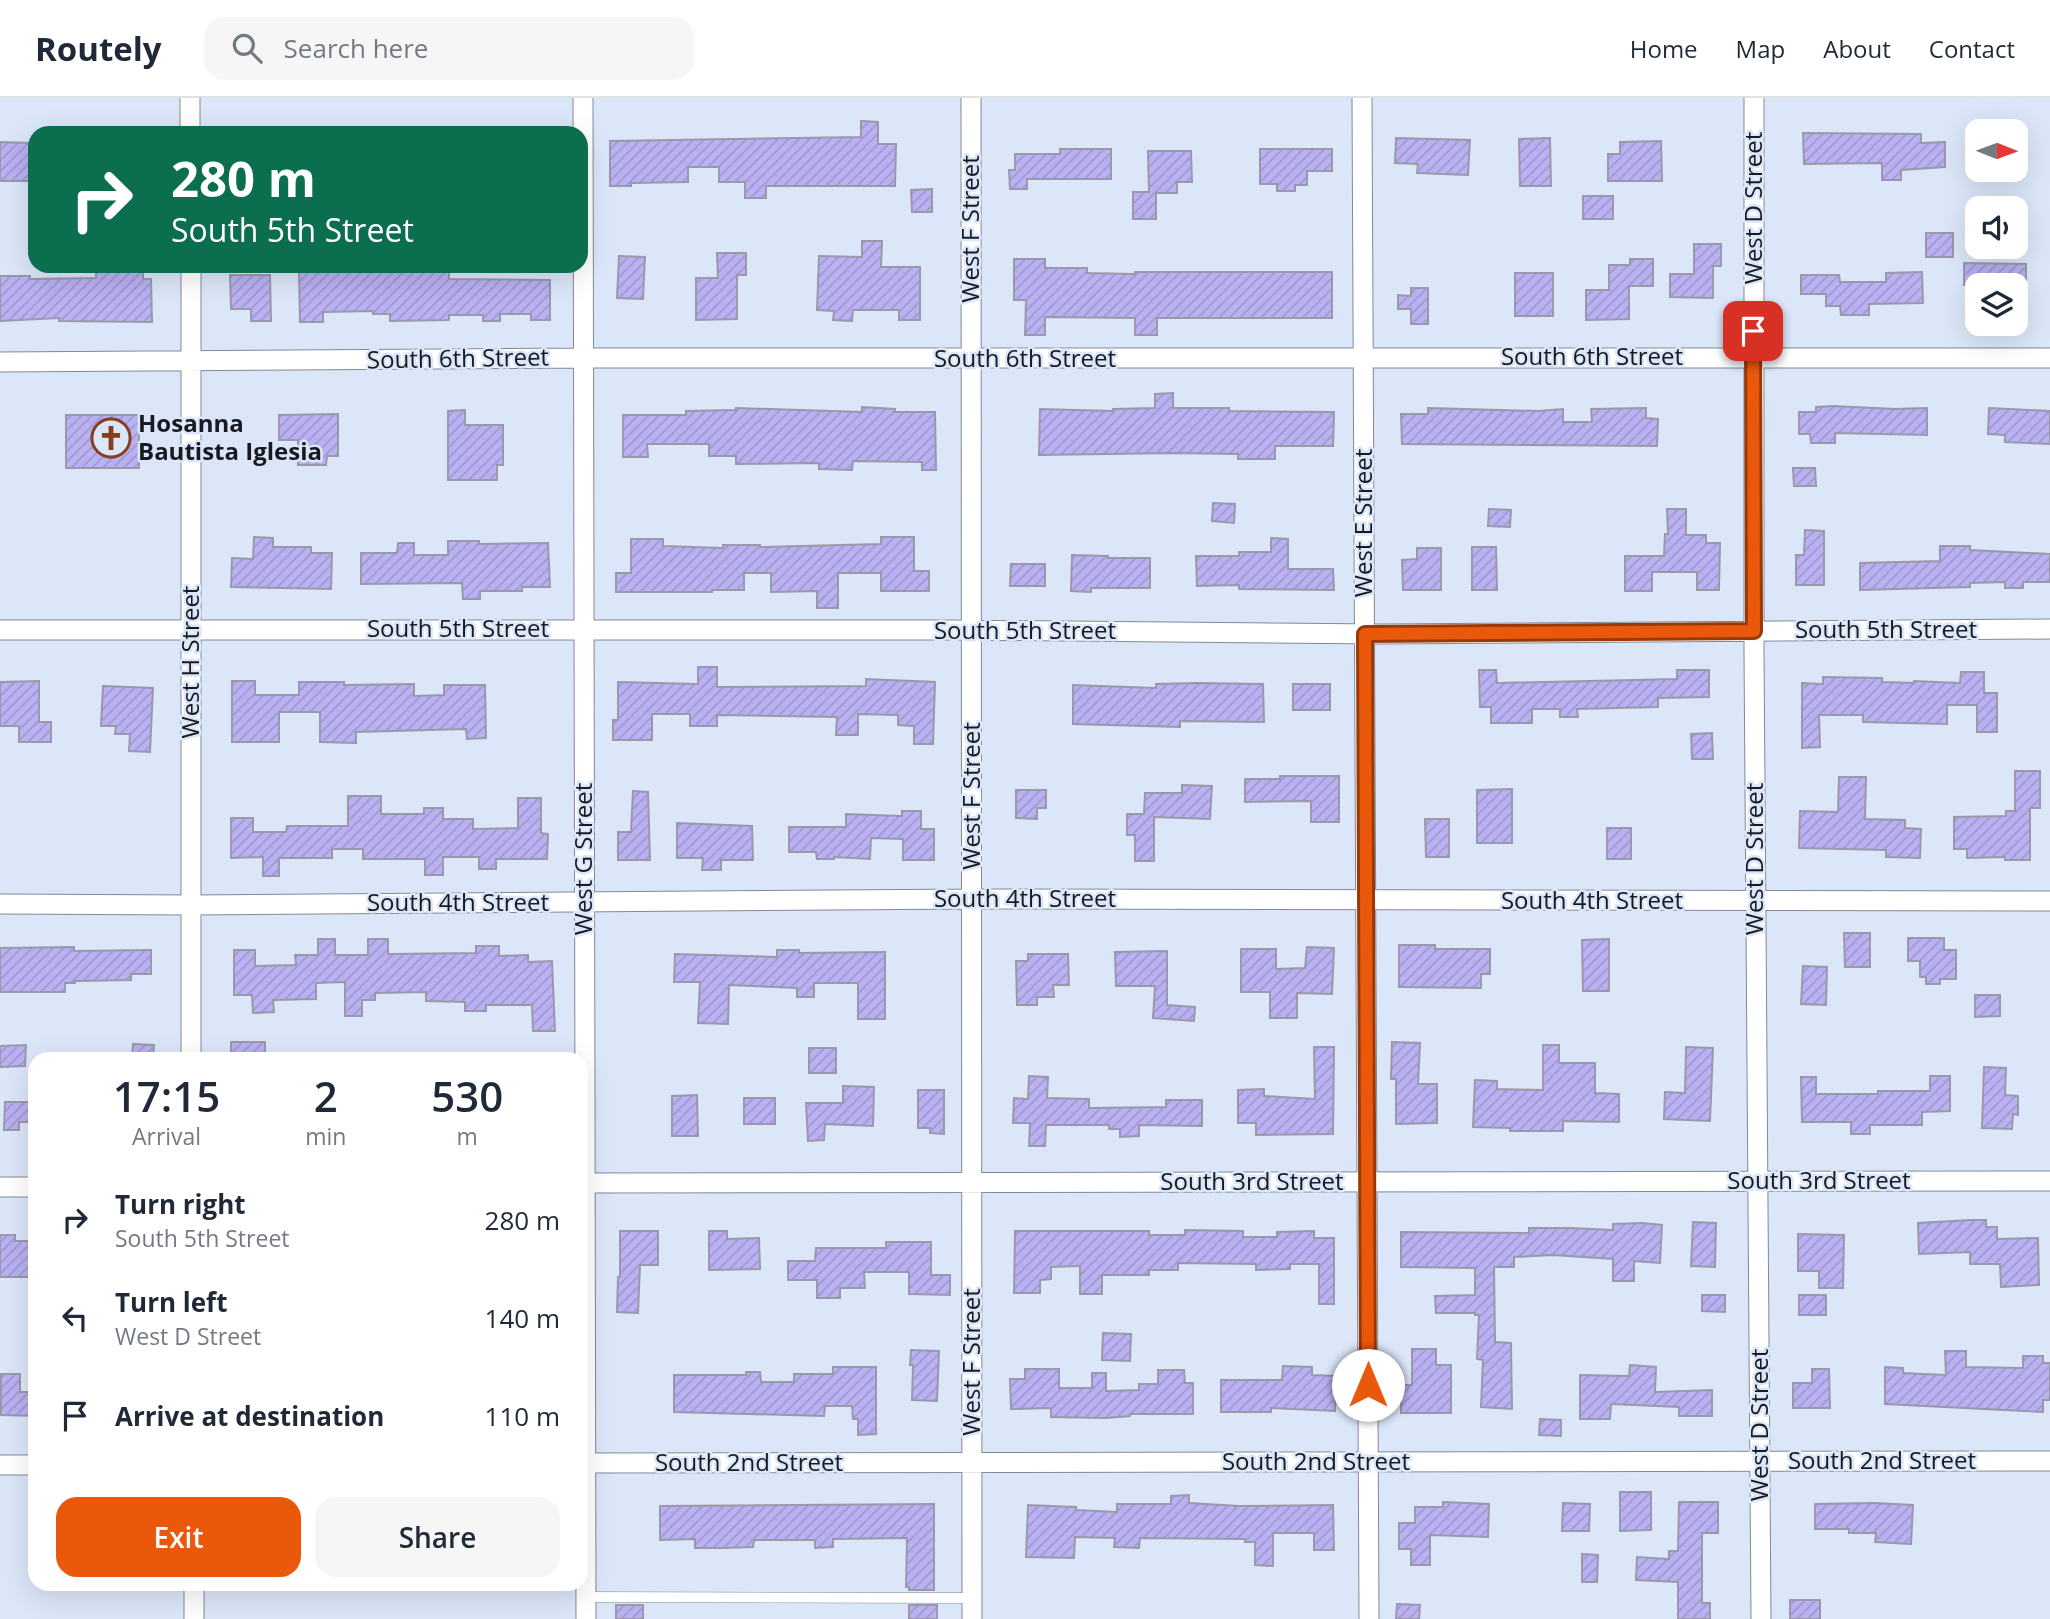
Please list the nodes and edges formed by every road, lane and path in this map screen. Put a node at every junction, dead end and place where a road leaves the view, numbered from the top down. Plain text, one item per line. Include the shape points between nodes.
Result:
1 (190, 98) edge
2 (583, 98) edge
3 (971, 98) edge
4 (1362, 98) edge
5 (1754, 98) edge
6 (190, 126) edge
7 (583, 126) edge
8 (191, 273) edge
9 (583, 273) edge
10 (1364, 357) junction
11 (1753, 357) junction
12 (583, 358) junction
13 (2050, 358) edge
14 (971, 359) junction
15 (0, 362) edge
16 (191, 362) junction
17 (584, 629) junction
18 (2050, 629) edge
19 (0, 630) edge
20 (191, 630) junction
21 (972, 630) junction
22 (1754, 631) junction
23 (1365, 634) junction
24 (972, 899) junction
25 (1366, 900) junction
26 (2050, 901) edge
27 (584, 902) junction
28 (1755, 902) junction
29 (0, 904) edge
30 (191, 905) junction
31 (191, 1052) edge
32 (583, 1052) edge
33 (1367, 1181) junction
34 (1758, 1181) junction
35 (2050, 1181) edge
36 (588, 1183) edge
37 (972, 1184) junction
38 (28, 1186) edge
39 (0, 1187) edge
40 (1760, 1461) junction
41 (2050, 1461) edge
42 (972, 1462) junction
43 (1368, 1462) junction
44 (588, 1463) edge
45 (0, 1465) edge
46 (28, 1465) edge
47 (194, 1591) edge
48 (586, 1591) edge
49 (586, 1597) junction
50 (972, 1598) junction
51 (194, 1619) edge
52 (586, 1619) edge
53 (972, 1619) edge
54 (1369, 1619) edge
55 (1761, 1619) edge

1 - 6 street
2 - 7 street, West G Street
3 - 14 street, West F Street
4 - 10 street, West E Street
5 - 11 street, West D Street
8 - 16 street, West H Street
9 - 12 street, West G Street
10 - 11 street, South 6th Street
10 - 14 street, South 6th Street
10 - 23 street, West E Street
11 - 13 street, South 6th Street
11 - 22 street, West D Street
12 - 14 street, South 6th Street
12 - 16 street, South 6th Street
12 - 17 street, West G Street
14 - 21 street, West F Street
15 - 16 street, South 6th Street
16 - 20 street, West H Street
17 - 20 street, South 5th Street
17 - 21 street, South 5th Street
17 - 27 street, West G Street
18 - 22 street, South 5th Street
19 - 20 street, South 5th Street
20 - 30 street, West H Street
21 - 23 street, South 5th Street
21 - 24 street, West F Street
22 - 23 street, South 5th Street
22 - 28 street, West D Street
23 - 25 street, West E Street
24 - 25 street, South 4th Street
24 - 27 street, South 4th Street
24 - 37 street, West F Street
25 - 28 street, South 4th Street
25 - 33 street, West E Street
26 - 28 street, South 4th Street
27 - 30 street, South 4th Street
27 - 32 street, West G Street
28 - 34 street, West D Street
29 - 30 street, South 4th Street
30 - 31 street, West H Street
33 - 34 street, South 3rd Street
33 - 37 street, South 3rd Street
33 - 43 street, West E Street
34 - 35 street, South 3rd Street
34 - 40 street, West D Street
36 - 37 street, South 3rd Street
37 - 42 street, West F Street
38 - 39 street
40 - 41 street, South 2nd Street
40 - 43 street, South 2nd Street
40 - 55 street, West D Street
42 - 43 street, South 2nd Street
42 - 44 street, South 2nd Street
42 - 50 street, West F Street
43 - 54 street, West E Street
45 - 46 street
47 - 51 street
48 - 49 street, West G Street
49 - 50 lane
49 - 52 street, West G Street
50 - 53 street, West F Street

